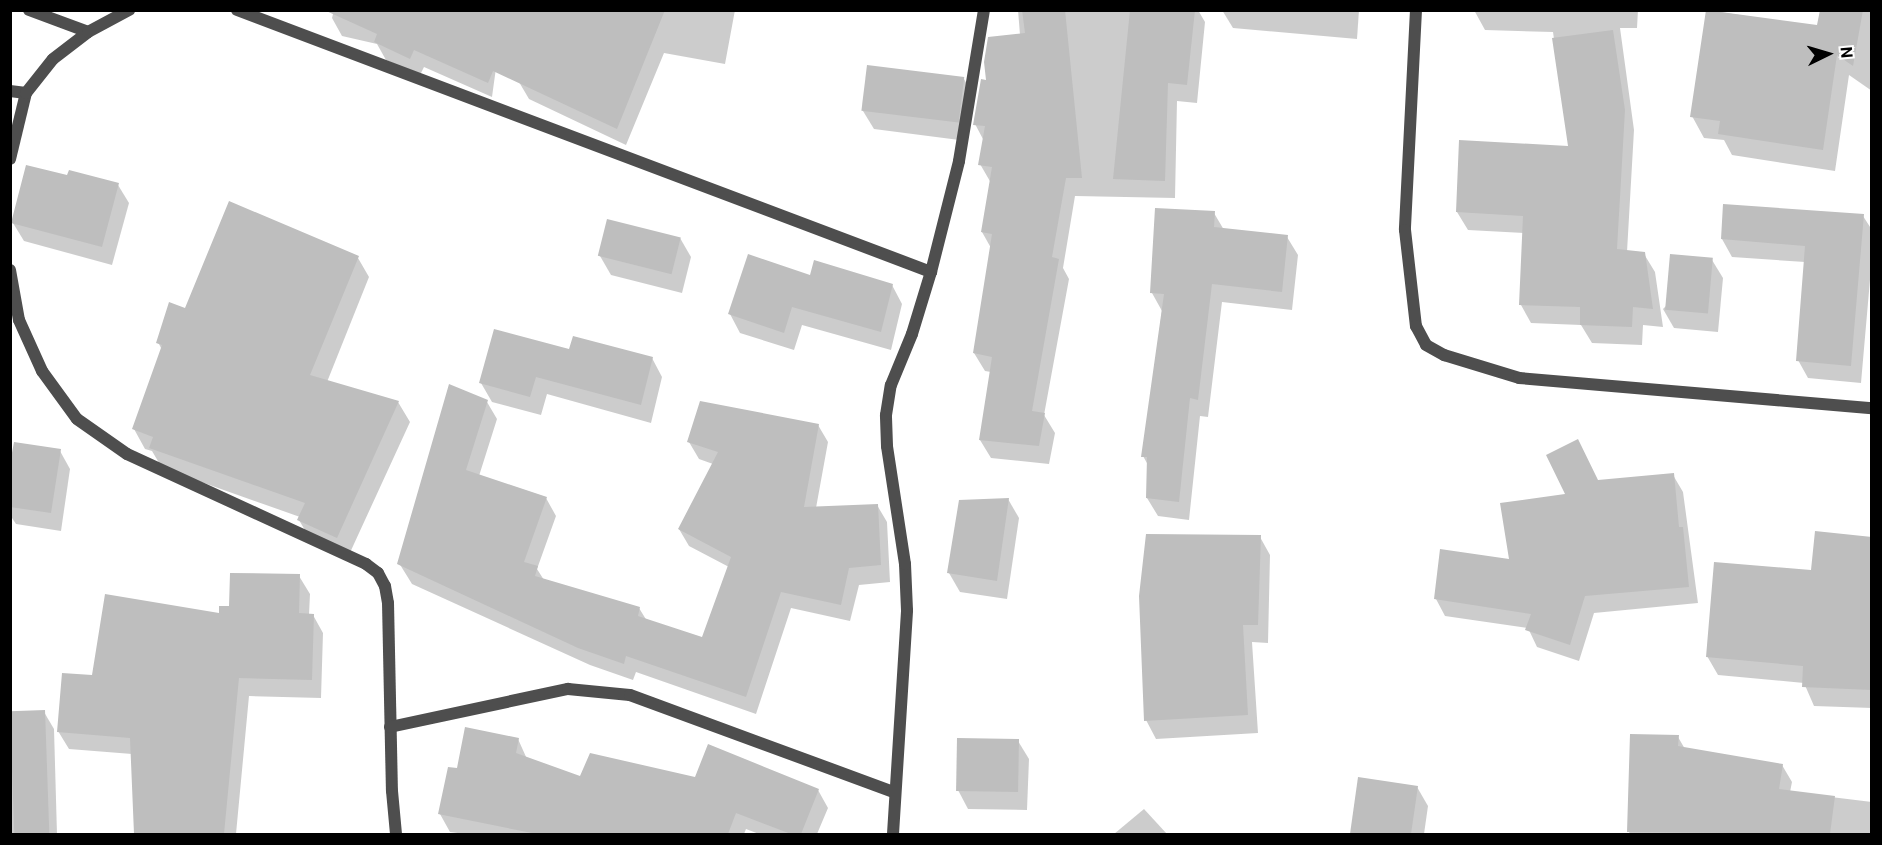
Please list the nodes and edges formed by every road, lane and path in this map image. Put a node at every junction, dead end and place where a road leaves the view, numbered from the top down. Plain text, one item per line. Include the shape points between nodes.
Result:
1 (29, 10) edge
2 (129, 10) edge
3 (237, 10) edge
4 (984, 10) edge
5 (1416, 10) edge
6 (88, 32) junction
7 (10, 91) edge
8 (26, 93) junction
9 (10, 159) edge
10 (10, 270) edge
11 (931, 272) junction
12 (1872, 408) edge
13 (390, 728) junction
14 (894, 792) junction
15 (396, 834) edge
16 (893, 834) edge

1 - 6 street
2 - 6 street
3 - 11 street
4 - 11 street via 959,161
5 - 12 street via 1405,230 1416,326 1426,345 1444,356 1519,378
6 - 8 street via 53,59
7 - 8 street
8 - 9 street
10 - 13 street via 19,320 42,371 77,419 127,454 378,573 388,603
11 - 14 street via 891,385 886,415 907,610
13 - 14 street via 568,688 630,695
13 - 15 street
14 - 16 street

